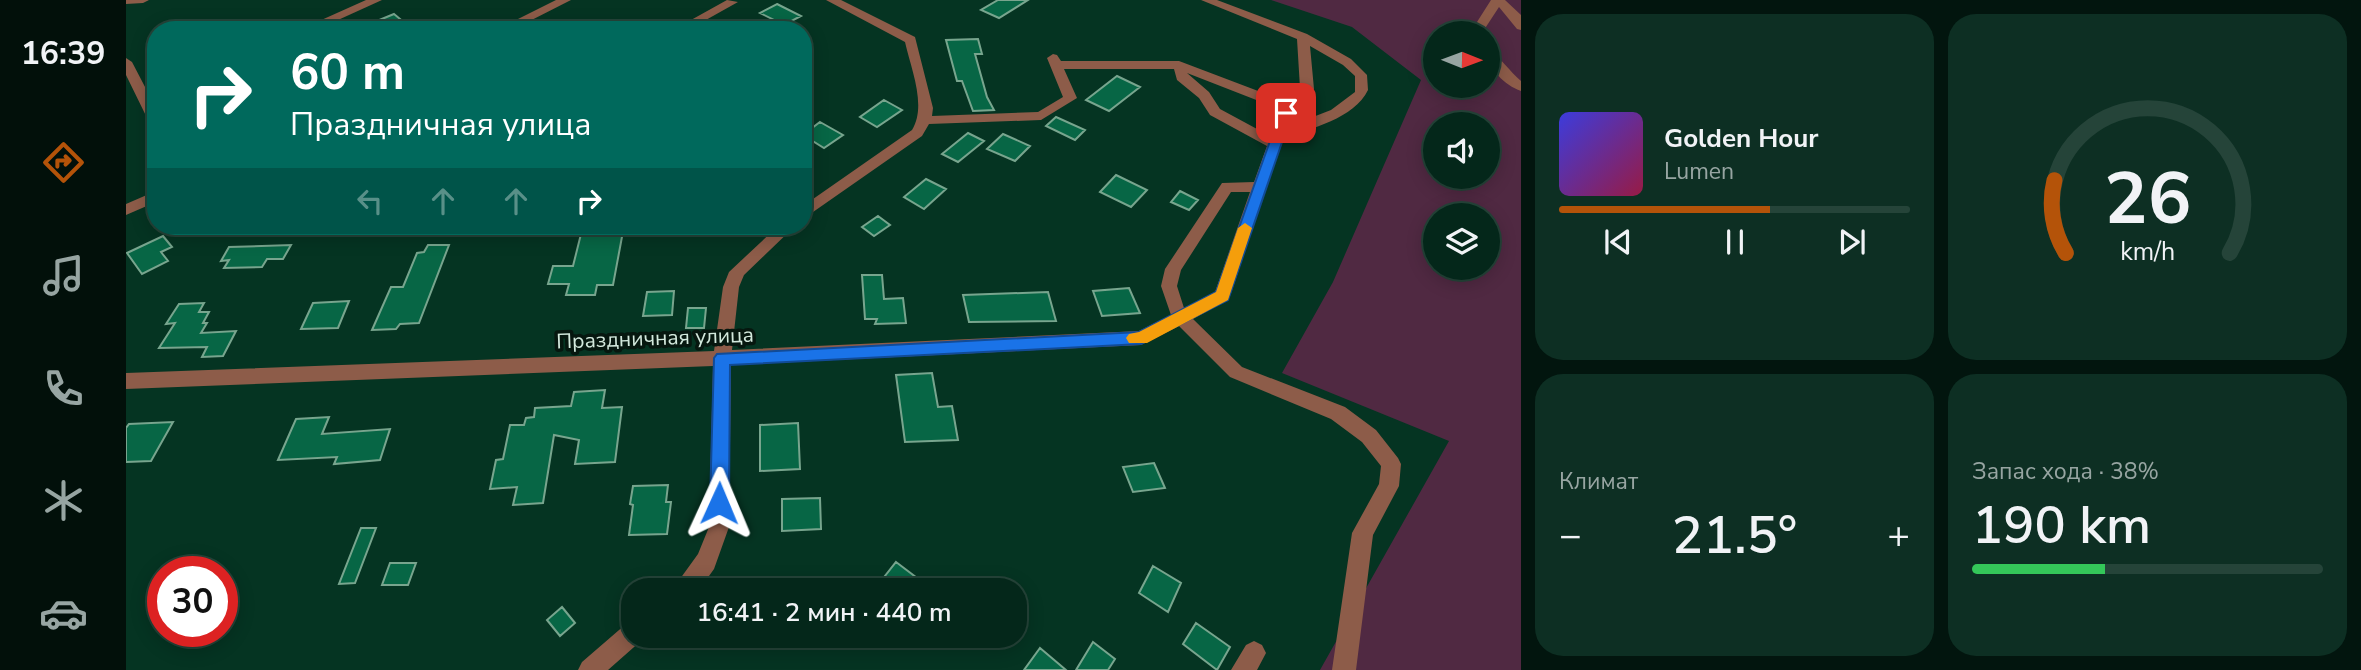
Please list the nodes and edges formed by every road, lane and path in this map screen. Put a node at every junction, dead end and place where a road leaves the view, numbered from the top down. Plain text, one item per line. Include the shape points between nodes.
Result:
1 (143, 0) edge
2 (376, 0) edge
3 (565, 0) edge
4 (832, 0) edge
5 (1207, 0) edge
6 (1497, 0) edge
7 (126, 1) edge
8 (732, 2) dead end
9 (326, 21) edge
10 (521, 21) edge
11 (696, 21) edge
12 (1481, 21) edge
13 (1521, 26) edge
14 (1303, 37) junction
15 (126, 62) edge
16 (1191, 69) junction
17 (1500, 70) edge
18 (1521, 87) edge
19 (147, 90) edge
20 (1286, 113) junction
21 (925, 120) junction
22 (1275, 140) junction
23 (1259, 187) junction
24 (147, 200) edge
25 (812, 208) edge
26 (126, 210) edge
27 (778, 235) edge
28 (1181, 318) junction
29 (722, 358) junction
30 (126, 381) edge
31 (696, 578) edge
32 (621, 643) edge
33 (590, 670) edge
34 (1344, 670) edge

1 - 7 street
2 - 9 street
3 - 10 street
4 - 21 street via 911,40
5 - 14 street
6 - 12 street
6 - 13 street
8 - 11 street
14 - 20 street, Праздничная улица via 1307,89
14 - 22 street via 1347,62 1361,75 1362,88 1360,95 1327,117
15 - 19 street
16 - 20 street via 1269,100
16 - 21 street via 1055,62 1069,98 1041,116
16 - 22 street via 1180,70 1181,77 1204,95 1214,112
17 - 18 street
20 - 22 street, Праздничная улица
21 - 25 street via 916,133
22 - 23 street, Праздничная улица
23 - 28 street, Праздничная улица via 1222,296
23 - 28 street via 1227,187 1173,269 1169,286
24 - 26 street
27 - 29 street via 737,272 731,286
28 - 29 street, Праздничная улица via 1141,338
28 - 34 street via 1236,372 1338,413 1369,436 1391,464 1389,486 1363,533
29 - 30 street, Праздничная улица
29 - 31 street via 719,527 711,553
32 - 33 street

